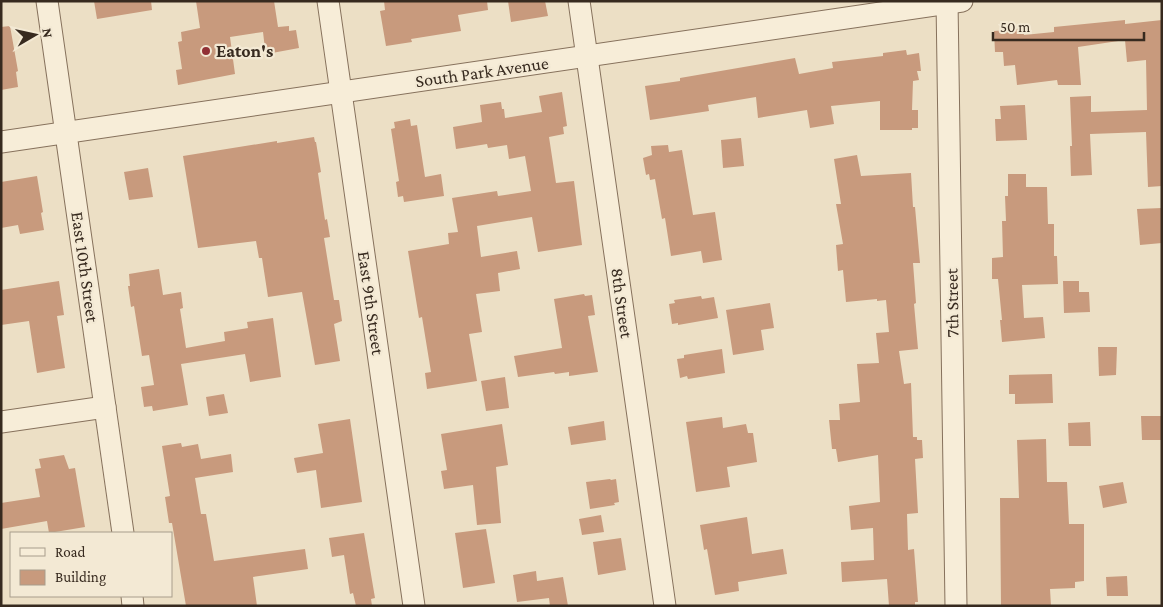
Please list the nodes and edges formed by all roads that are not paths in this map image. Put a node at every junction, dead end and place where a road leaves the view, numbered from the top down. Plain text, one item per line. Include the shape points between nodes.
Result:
1 (47, 1) edge
2 (328, 1) edge
3 (579, 1) edge
4 (952, 2) edge
5 (587, 56) junction
6 (341, 93) junction
7 (66, 133) junction
8 (1, 142) edge
9 (105, 407) junction
10 (1, 422) edge
11 (123, 532) edge
12 (414, 606) edge
13 (665, 606) edge
14 (956, 606) edge

1 - 7 street, East 10th Street
2 - 6 street, East 9th Street
3 - 5 street, 8th Street
4 - 5 street, South Park Avenue
4 - 14 street, 7th Street
5 - 6 street, South Park Avenue
5 - 13 street, 8th Street
6 - 7 street, South Park Avenue
6 - 12 street, East 9th Street
7 - 8 street, South Park Avenue
7 - 9 street, East 10th Street
9 - 10 street
9 - 11 street, East 10th Street

